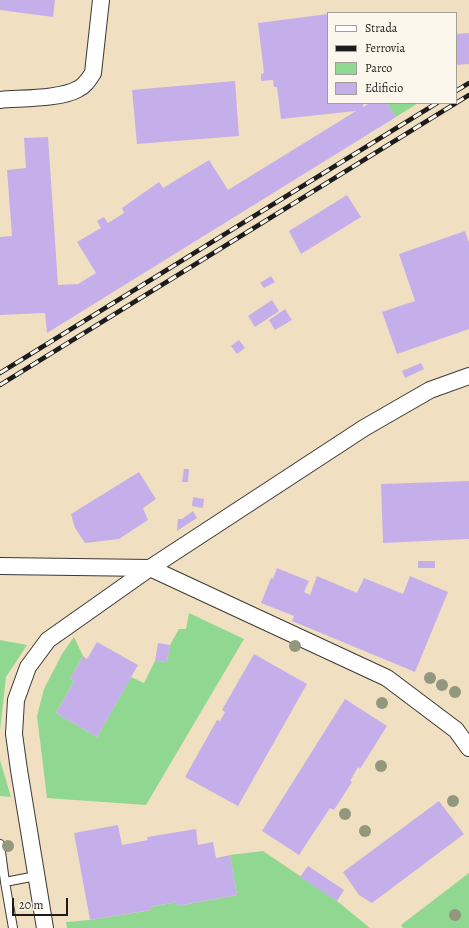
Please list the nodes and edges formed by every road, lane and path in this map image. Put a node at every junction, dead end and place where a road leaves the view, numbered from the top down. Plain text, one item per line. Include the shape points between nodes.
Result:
1 (101, 0) edge
2 (0, 100) edge
3 (469, 376) edge
4 (0, 566) edge
5 (150, 568) junction
6 (469, 748) edge
7 (0, 844) edge
8 (36, 876) junction
9 (5, 882) junction
10 (13, 928) edge
11 (45, 928) edge

1 - 2 street via 93,73 87,82 78,89 64,94
3 - 5 street via 430,390 364,428
4 - 5 street
5 - 6 street via 387,678 456,730
5 - 8 street via 48,640 28,667 16,700 14,734
7 - 9 lane
8 - 9 lane
8 - 11 street
9 - 10 lane

